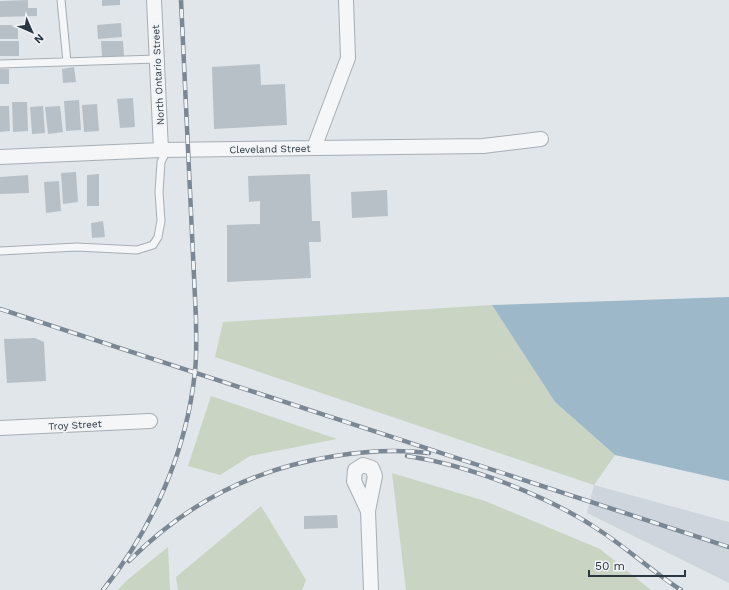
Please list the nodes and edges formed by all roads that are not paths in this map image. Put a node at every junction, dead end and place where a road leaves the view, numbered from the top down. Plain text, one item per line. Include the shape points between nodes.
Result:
1 (61, 0) edge
2 (154, 0) edge
3 (346, 0) edge
4 (157, 59) junction
5 (67, 62) junction
6 (0, 64) edge
7 (541, 139) dead end
8 (314, 148) junction
9 (164, 150) junction
10 (0, 157) edge
11 (0, 251) edge
12 (150, 421) dead end
13 (0, 428) edge
14 (368, 511) dead end
15 (371, 590) edge

1 - 5 lane
2 - 4 street, North Ontario Street
3 - 8 street via 348,58
4 - 5 lane
4 - 9 street, North Ontario Street
5 - 6 lane
7 - 8 street, Cleveland Street via 483,146
8 - 9 street, Cleveland Street
9 - 10 street, Cleveland Street
9 - 11 lane via 159,192 161,221 158,237 153,245 137,250 77,247
12 - 13 street, Troy Street
14 - 15 street

